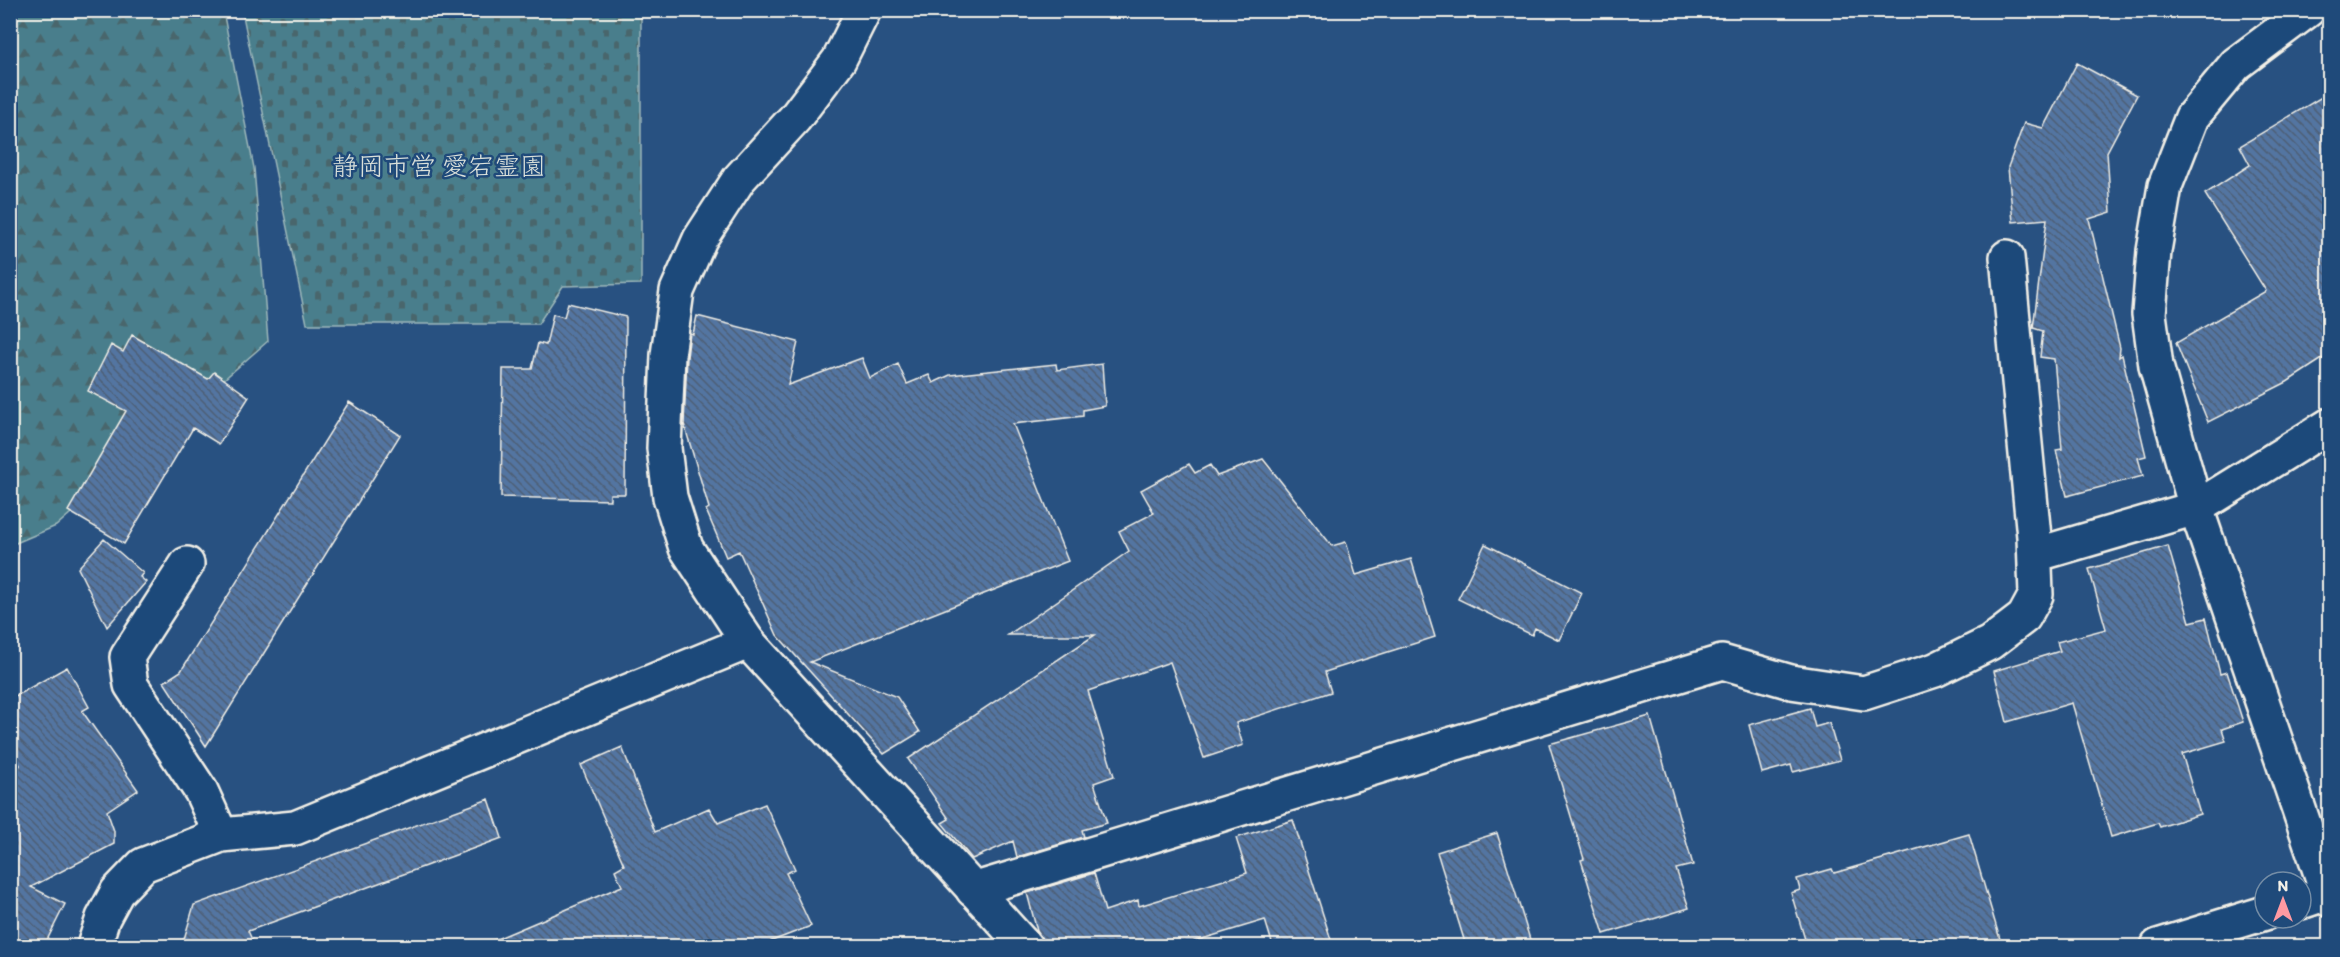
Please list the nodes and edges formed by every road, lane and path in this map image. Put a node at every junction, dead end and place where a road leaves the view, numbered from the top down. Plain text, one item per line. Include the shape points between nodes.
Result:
1 (864, 10) edge
2 (2308, 10) edge
3 (2007, 257) dead end
4 (2330, 425) edge
5 (2196, 508) junction
6 (2035, 555) junction
7 (187, 564) dead end
8 (748, 642) junction
9 (221, 835) junction
10 (973, 890) junction
11 (2321, 897) edge
12 (2253, 918) edge
13 (94, 946) edge
14 (1025, 946) edge
15 (2158, 946) edge

1 - 8 street via 839,60 795,118 739,179 700,239 677,291 668,355 664,448 670,497 686,548
2 - 5 street via 2236,64 2192,117 2165,186 2149,314 2156,366
3 - 6 street
4 - 5 street
5 - 6 street
5 - 11 street
6 - 10 street via 2036,595 2024,616 1990,643 1935,670 1864,693 1791,682 1722,662
7 - 9 street via 127,657 131,685 201,791
8 - 9 street via 295,828
8 - 10 street
9 - 13 street via 143,865 117,892
10 - 14 street
12 - 15 street

